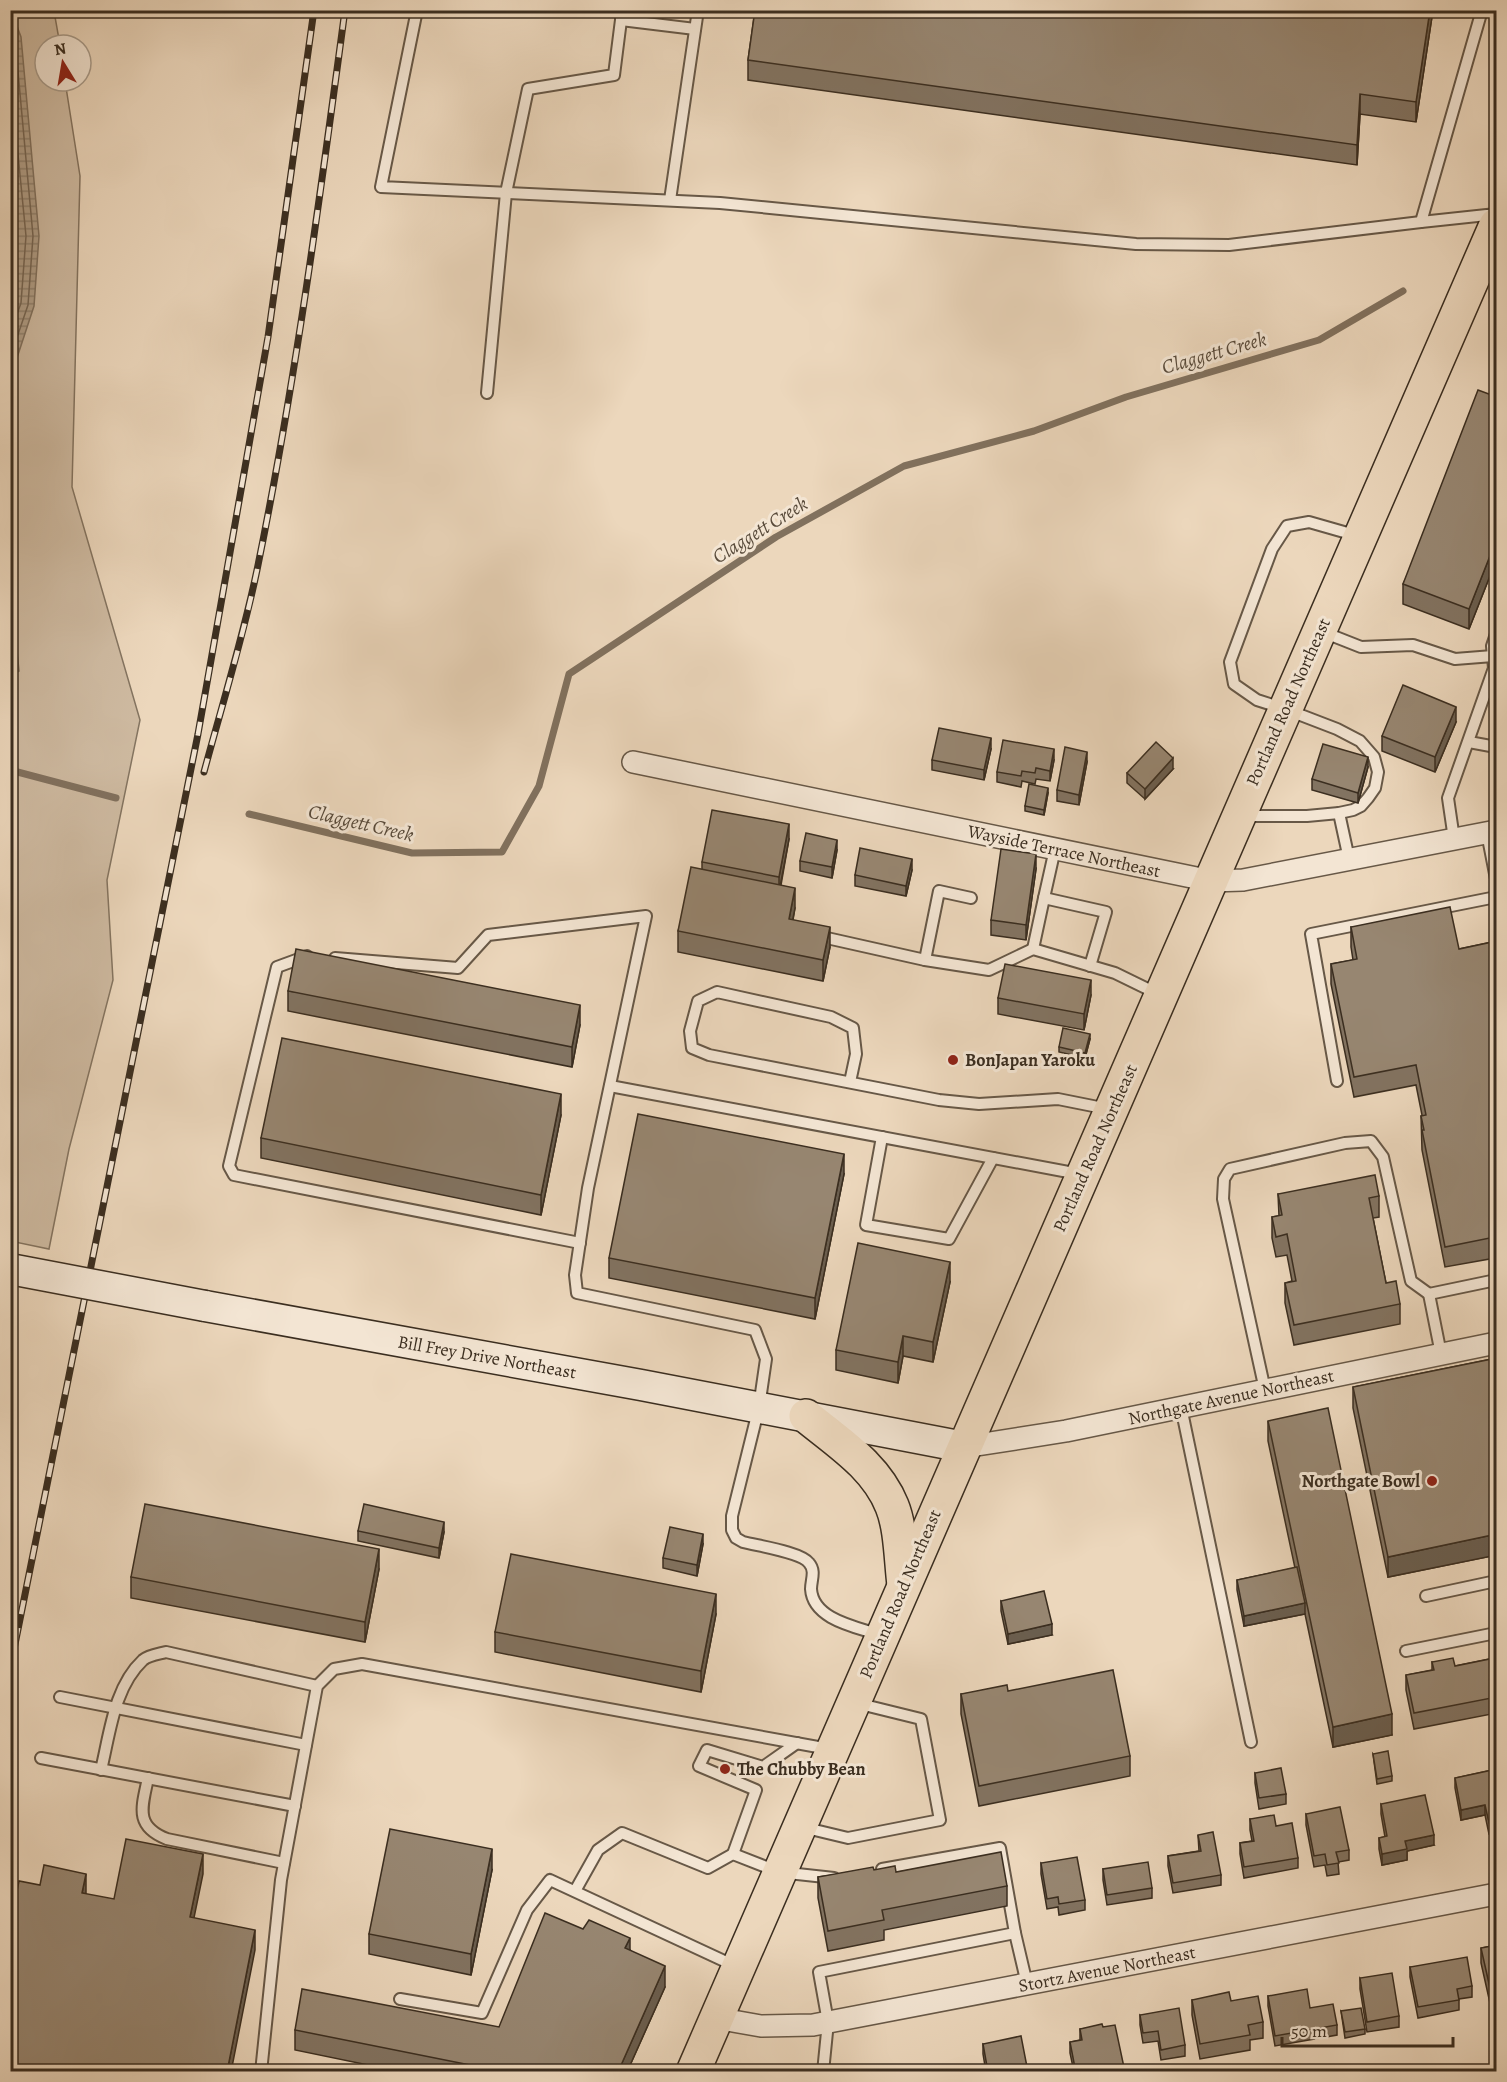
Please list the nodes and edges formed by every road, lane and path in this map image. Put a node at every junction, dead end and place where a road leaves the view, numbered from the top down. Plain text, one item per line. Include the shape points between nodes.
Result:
1 (417, 10) edge
2 (698, 10) edge
3 (1482, 10) edge
4 (621, 15) edge
5 (695, 29) junction
6 (506, 193) junction
7 (670, 200) junction
8 (1497, 214) edge
9 (1421, 222) junction
10 (1497, 225) edge
11 (487, 393) dead end
12 (1360, 537) junction
13 (1319, 631) junction
14 (1497, 634) edge
15 (1493, 656) junction
16 (1285, 709) junction
17 (1468, 742) junction
18 (1497, 747) edge
19 (633, 762) dead end
20 (1339, 813) junction
21 (1239, 816) junction
22 (1492, 832) edge
23 (1454, 839) junction
24 (1055, 849) junction
25 (1348, 860) junction
26 (1497, 879) edge
27 (1211, 881) junction
28 (1497, 897) edge
29 (971, 898) dead end
30 (1044, 898) junction
31 (806, 933) edge
32 (1033, 949) junction
33 (925, 960) junction
34 (1090, 966) junction
35 (1161, 995) junction
36 (850, 1082) junction
37 (1337, 1082) dead end
38 (610, 1086) junction
39 (1112, 1110) junction
40 (882, 1137) junction
41 (993, 1158) junction
42 (1083, 1175) junction
43 (580, 1243) junction
44 (10, 1269) edge
45 (1497, 1280) edge
46 (1429, 1294) junction
47 (1497, 1343) edge
48 (1441, 1354) junction
49 (1265, 1390) junction
50 (759, 1407) junction
51 (1181, 1407) junction
52 (806, 1416) junction
53 (964, 1447) junction
54 (1497, 1581) edge
55 (904, 1585) junction
56 (1426, 1596) dead end
57 (1497, 1633) edge
58 (882, 1636) junction
59 (1406, 1651) dead end
60 (317, 1686) junction
61 (60, 1697) dead end
62 (853, 1703) junction
63 (116, 1708) junction
64 (1251, 1742) dead end
65 (797, 1743) junction
66 (306, 1744) junction
67 (833, 1750) junction
68 (41, 1758) dead end
69 (101, 1770) junction
70 (147, 1778) junction
71 (295, 1806) junction
72 (799, 1826) junction
73 (733, 1854) junction
74 (284, 1863) junction
75 (779, 1872) junction
76 (867, 1872) edge
77 (845, 1876) edge
78 (575, 1891) junction
79 (1497, 1894) edge
80 (1015, 1933) junction
81 (738, 1968) junction
82 (1027, 1984) junction
83 (400, 1999) dead end
84 (716, 2018) junction
85 (828, 2022) junction
86 (261, 2072) edge
87 (693, 2072) edge
88 (823, 2072) edge

1 - 6 lane via 381,187
2 - 5 lane
3 - 9 lane
4 - 5 lane
4 - 6 lane via 614,75 528,89
5 - 7 lane
6 - 7 lane
6 - 11 lane
7 - 9 lane via 1136,244 1229,245
8 - 9 lane
10 - 12 main road, Portland Road Northeast
12 - 13 main road, Portland Road Northeast
12 - 16 lane via 1309,522 1287,526 1272,549 1230,662 1234,684 1257,700
13 - 15 lane via 1360,647 1413,645 1455,658
13 - 16 main road, Portland Road Northeast
14 - 15 lane
15 - 17 lane via 1494,668
16 - 20 lane via 1360,741 1374,757 1378,772 1375,788 1361,806
16 - 21 main road, Portland Road Northeast
17 - 18 lane
17 - 23 lane via 1449,798
19 - 24 street, Wayside Terrace Northeast
20 - 21 lane
20 - 25 lane
21 - 27 main road, Portland Road Northeast
22 - 23 street, Wayside Terrace Northeast
22 - 26 lane
23 - 25 street, Wayside Terrace Northeast
24 - 27 street, Wayside Terrace Northeast
24 - 30 lane
25 - 27 street, Wayside Terrace Northeast via 1243,880
27 - 35 main road, Portland Road Northeast
28 - 37 lane via 1311,934
29 - 33 lane via 939,891
30 - 32 lane
30 - 34 lane via 1106,912
31 - 33 lane
32 - 33 lane via 989,970
32 - 34 lane
34 - 35 lane
35 - 39 main road, Portland Road Northeast
36 - 36 lane via 856,1054 853,1028 831,1017 717,992 698,1001 690,1031 692,1048 709,1055
36 - 39 lane via 939,1100 979,1104 1058,1099
38 - 40 lane
38 - 43 lane
38 - 43 lane via 646,916 488,935 458,968 306,956 277,967 229,1166 234,1175
39 - 42 main road, Portland Road Northeast
40 - 41 lane
40 - 41 lane via 866,1225 949,1239
41 - 42 lane
42 - 53 main road, Portland Road Northeast
43 - 50 lane via 574,1275 577,1293 755,1330 766,1359
44 - 50 street, Bill Frey Drive Northeast, bridge
45 - 46 lane
46 - 48 lane
46 - 49 lane via 1411,1281 1383,1157 1371,1141 1345,1143 1230,1169 1224,1179 1223,1199
47 - 48 street, Northgate Avenue Northeast
48 - 49 street, Northgate Avenue Northeast
49 - 51 street, Northgate Avenue Northeast
50 - 52 street, Bill Frey Drive Northeast
50 - 58 lane via 732,1516 735,1538 808,1561 813,1569 811,1589 820,1610
51 - 53 street, Northgate Avenue Northeast
51 - 64 lane
52 - 53 street, Bill Frey Drive Northeast
52 - 55 main road via 876,1477 895,1518
53 - 55 main road, Portland Road Northeast
54 - 56 lane
55 - 58 main road, Portland Road Northeast
57 - 59 lane
58 - 62 main road, Portland Road Northeast
60 - 63 lane via 166,1652 145,1658 128,1679
60 - 65 lane via 334,1669 362,1664
60 - 66 lane
61 - 63 lane
62 - 67 main road, Portland Road Northeast
62 - 72 lane via 921,1719 940,1820 848,1838
63 - 66 lane
63 - 69 lane
65 - 67 lane
65 - 73 lane via 764,1767 707,1750 699,1766 756,1790
66 - 71 lane
67 - 72 main road, Portland Road Northeast
68 - 69 lane
69 - 70 lane
70 - 71 lane
70 - 74 lane via 142,1807 144,1823 154,1834
71 - 74 lane
72 - 75 main road, Portland Road Northeast
73 - 75 lane
73 - 78 lane via 708,1868 622,1833 598,1850
74 - 86 lane
75 - 77 lane
75 - 81 main road, Portland Road Northeast
76 - 80 lane via 1000,1848
78 - 81 lane
78 - 83 lane via 550,1880 527,1910 482,2013
79 - 82 street, Stortz Avenue Northeast
80 - 82 lane
80 - 85 lane via 819,1972
81 - 84 main road, Portland Road Northeast
82 - 85 street, Stortz Avenue Northeast
84 - 85 street, Stortz Avenue Northeast via 761,2026
84 - 87 main road, Portland Road Northeast
85 - 88 lane

